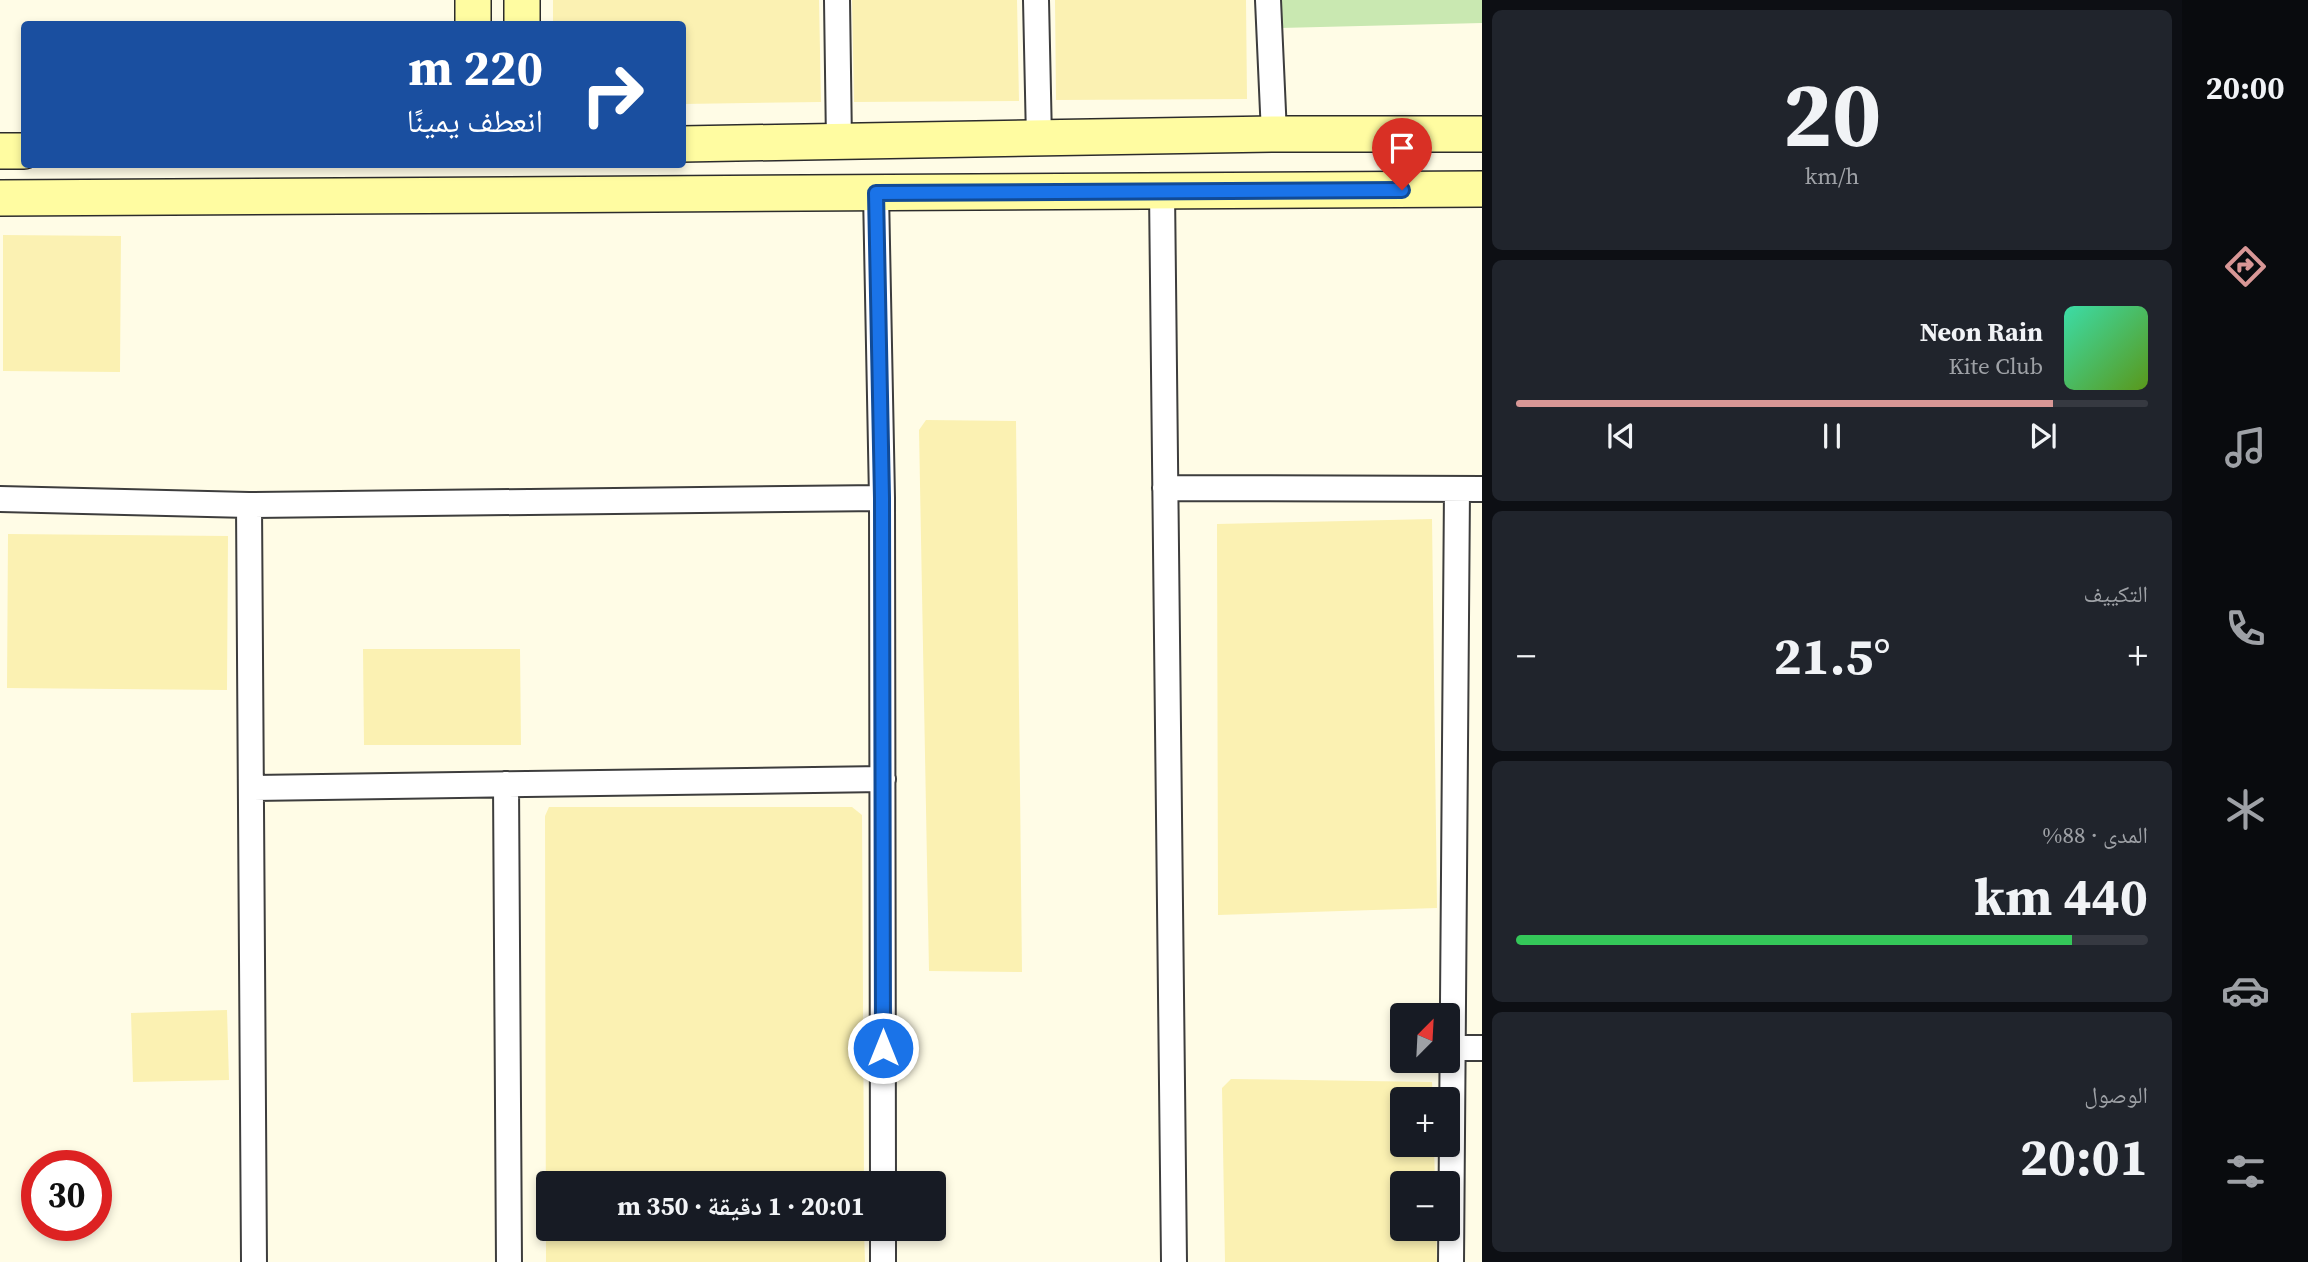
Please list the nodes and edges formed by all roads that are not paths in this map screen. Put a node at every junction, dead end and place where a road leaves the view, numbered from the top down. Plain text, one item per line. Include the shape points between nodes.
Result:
1 (472, 0) edge
2 (522, 0) edge
3 (837, 0) edge
4 (1036, 0) edge
5 (1268, 0) edge
6 (473, 21) edge
7 (522, 21) edge
8 (1274, 134) junction
9 (1482, 134) edge
10 (1039, 139) junction
11 (839, 143) junction
12 (686, 144) edge
13 (0, 151) edge
14 (21, 151) edge
15 (475, 180) edge
16 (525, 180) edge
17 (1482, 189) edge
18 (1162, 191) junction
19 (876, 193) junction
20 (0, 198) edge
21 (1165, 488) junction
22 (1457, 489) junction
23 (1482, 489) edge
24 (882, 498) junction
25 (0, 499) edge
26 (249, 505) junction
27 (883, 779) junction
28 (506, 784) junction
29 (251, 788) junction
30 (1453, 1003) edge
31 (1460, 1048) edge
32 (1482, 1048) edge
33 (1453, 1073) edge
34 (883, 1171) edge
35 (883, 1241) edge
36 (254, 1262) edge
37 (509, 1262) edge
38 (883, 1262) edge
39 (1174, 1262) edge
40 (1451, 1262) edge

1 - 6 main road
2 - 7 main road
3 - 11 street
4 - 10 street
5 - 8 street
8 - 9 main road
8 - 10 main road
10 - 11 main road
11 - 12 main road
13 - 14 main road
15 - 16 main road
15 - 20 main road
16 - 19 main road
17 - 18 main road
18 - 19 main road
18 - 21 street
19 - 24 street
21 - 22 street
21 - 39 street
22 - 23 street
22 - 30 street
24 - 26 street
24 - 27 street
25 - 26 street
26 - 29 street
27 - 28 street
27 - 34 street
28 - 29 street
28 - 37 street
29 - 36 street
31 - 32 street
33 - 40 street
35 - 38 street

